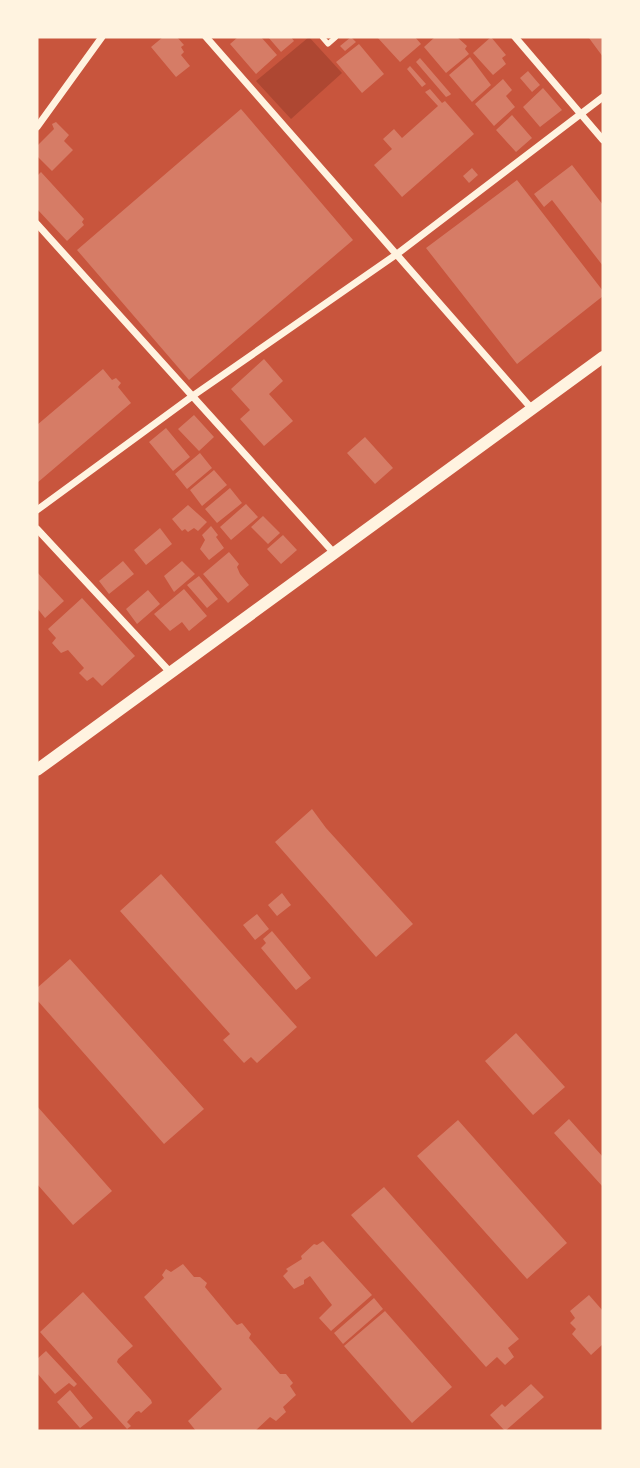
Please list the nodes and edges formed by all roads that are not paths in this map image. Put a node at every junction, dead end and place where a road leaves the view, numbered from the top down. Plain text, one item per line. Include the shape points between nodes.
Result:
1 (102, 37) edge
2 (206, 37) edge
3 (322, 37) edge
4 (336, 37) edge
5 (515, 37) edge
6 (603, 97) edge
7 (581, 113) junction
8 (37, 127) edge
9 (603, 140) edge
10 (37, 224) edge
11 (397, 254) junction
12 (603, 357) edge
13 (194, 395) junction
14 (532, 409) junction
15 (37, 510) edge
16 (37, 529) edge
17 (334, 553) junction
18 (169, 671) junction
19 (37, 770) edge

1 - 8 street
2 - 11 street
3 - 4 lane via 328,44
5 - 7 street
6 - 7 street
7 - 9 street
7 - 11 street
10 - 13 street
11 - 13 street
11 - 14 street
12 - 14 street
13 - 15 street
13 - 17 street
14 - 17 street
16 - 18 street
17 - 18 street
18 - 19 street

